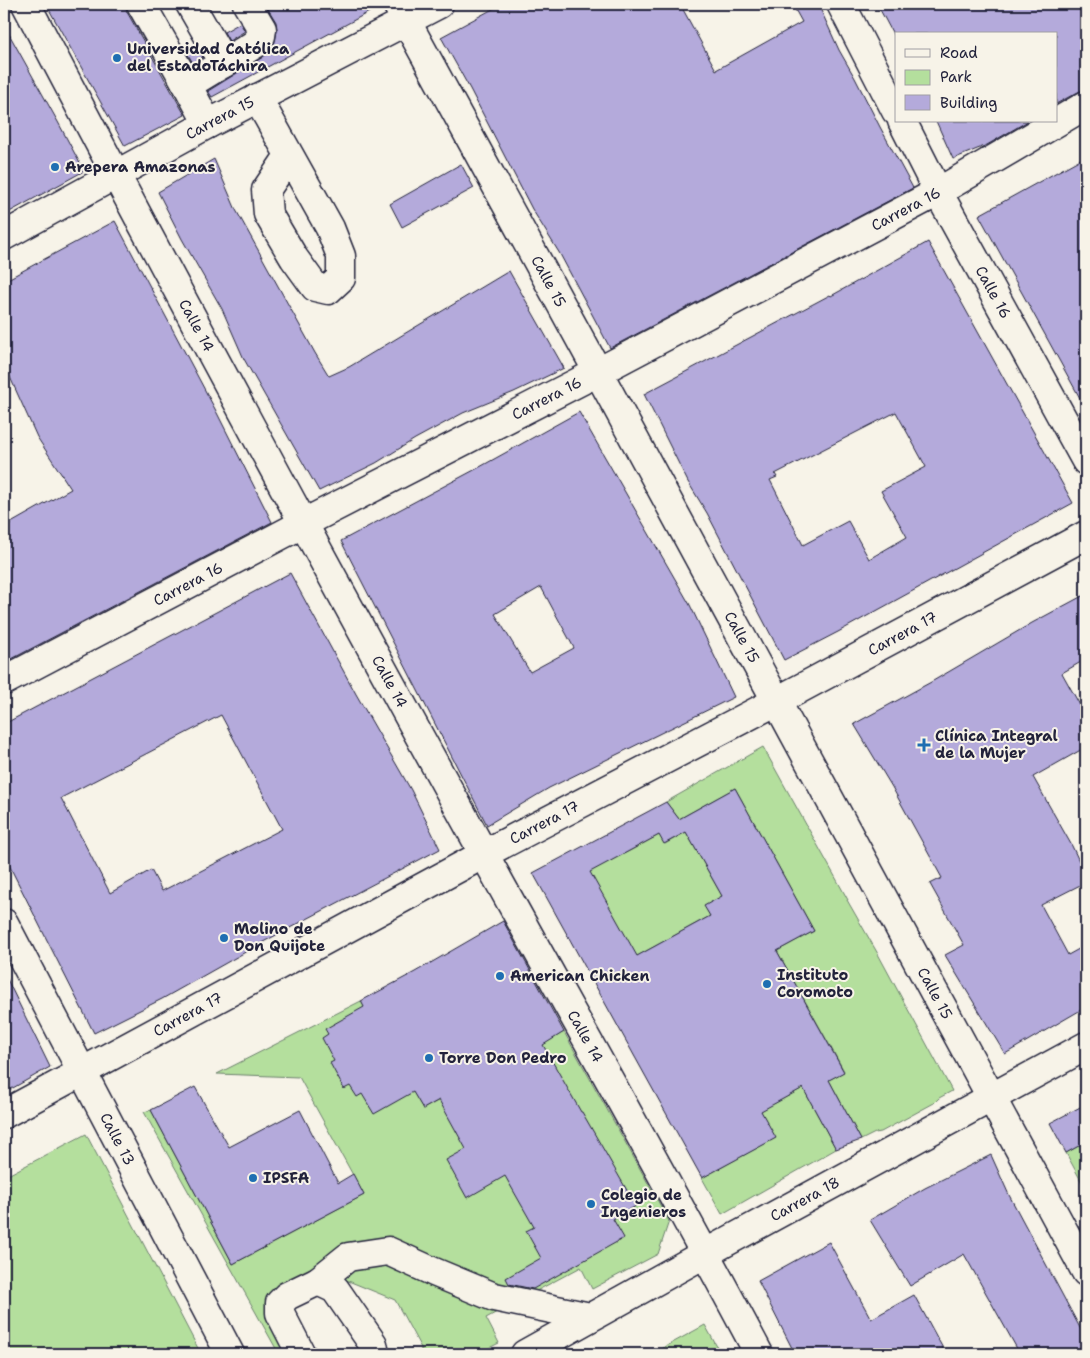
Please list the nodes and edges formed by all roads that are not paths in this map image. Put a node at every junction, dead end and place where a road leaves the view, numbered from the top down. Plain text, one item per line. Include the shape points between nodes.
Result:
1 (26, 4) edge
2 (142, 4) edge
3 (190, 4) edge
4 (247, 4) edge
5 (439, 4) edge
6 (841, 4) edge
7 (401, 12) edge
8 (224, 63) junction
9 (185, 81) junction
10 (257, 98) junction
11 (1086, 105) edge
12 (895, 109) edge
13 (1058, 121) edge
14 (903, 122) edge
15 (1057, 122) edge
16 (208, 124) junction
17 (290, 156) dead end
18 (116, 175) junction
19 (938, 192) junction
20 (4, 236) edge
21 (598, 372) junction
22 (1086, 461) edge
23 (304, 524) junction
24 (1086, 535) edge
25 (4, 681) edge
26 (777, 701) junction
27 (484, 854) junction
28 (4, 923) edge
29 (1086, 1046) edge
30 (81, 1072) junction
31 (992, 1096) junction
32 (4, 1114) edge
33 (706, 1253) junction
34 (1086, 1272) edge
35 (318, 1281) junction
36 (590, 1317) junction
37 (230, 1354) edge
38 (301, 1354) edge
39 (375, 1354) edge
40 (525, 1354) edge
41 (759, 1354) edge

1 - 18 street, Calle 14
2 - 9 street
3 - 8 street
4 - 8 street via 262,29 261,36 255,44
5 - 7 street, Carrera 15
6 - 12 street
7 - 10 street, Carrera 15
7 - 21 street, Calle 15
8 - 9 street via 199,78
9 - 16 street
10 - 16 street, Carrera 15
10 - 17 street
11 - 13 street, Carrera 16
14 - 19 street, Calle 16
15 - 19 street, Carrera 16
16 - 18 street, Carrera 15
18 - 20 street, Carrera 15
18 - 23 street, Calle 14
19 - 21 street, Carrera 16
19 - 22 street, Calle 16
21 - 23 street, Carrera 16
21 - 26 street, Calle 15
23 - 25 street, Carrera 16
23 - 27 street, Calle 14
24 - 26 street, Carrera 17
26 - 27 street, Carrera 17
26 - 31 street, Calle 15
27 - 30 street, Carrera 17
27 - 33 street, Calle 14
28 - 30 street, Calle 13
29 - 31 street, Carrera 18
30 - 32 street, Carrera 17
30 - 37 street, Calle 13
31 - 33 street, Carrera 18
31 - 34 street, Calle 15
33 - 36 street, Carrera 18
33 - 41 street, Calle 14
35 - 36 street via 348,1257 388,1251 494,1297
35 - 38 street via 287,1296 280,1304 280,1313
35 - 39 street via 335,1289 373,1344
36 - 40 street, Carrera 18

